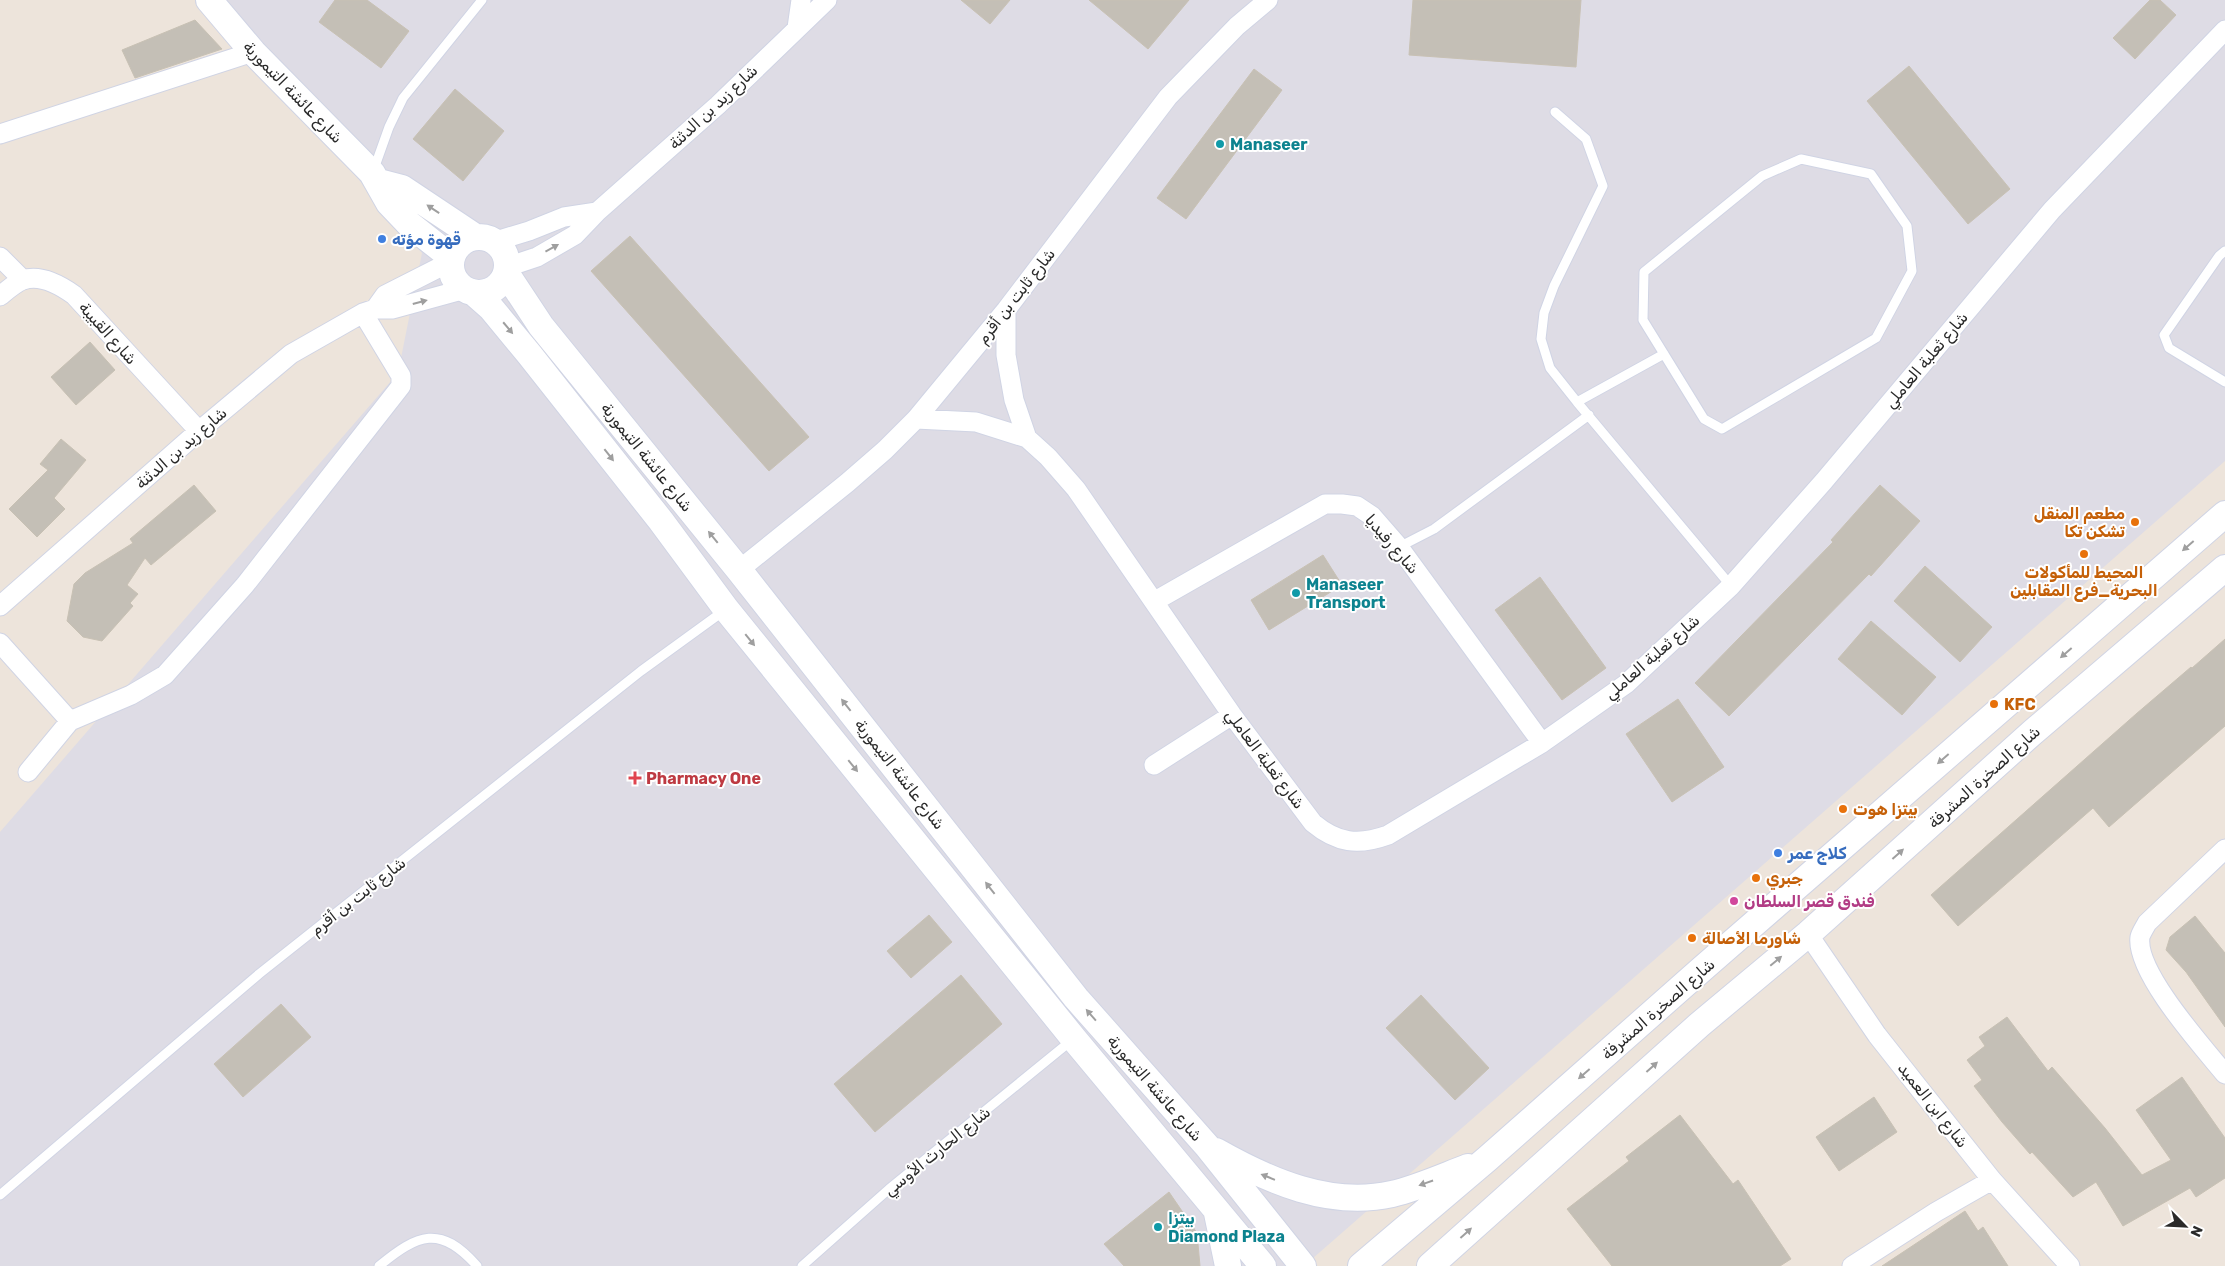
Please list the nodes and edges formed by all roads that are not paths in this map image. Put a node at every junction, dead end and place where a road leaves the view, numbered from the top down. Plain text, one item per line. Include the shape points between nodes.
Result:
1 (209, 0) edge
2 (482, 0) edge
3 (801, 0) edge
4 (827, 0) edge
5 (1268, 0) edge
6 (797, 28) junction
7 (2225, 30) edge
8 (253, 52) junction
9 (1555, 112) dead end
10 (0, 134) edge
11 (376, 177) junction
12 (597, 212) junction
13 (485, 239) junction
14 (2225, 252) edge
15 (0, 257) edge
16 (451, 260) junction
17 (507, 270) junction
18 (23, 280) junction
19 (470, 291) junction
20 (0, 296) edge
21 (1006, 310) junction
22 (369, 311) junction
23 (1664, 354) junction
24 (2225, 382) edge
25 (1577, 402) junction
26 (1588, 415) junction
27 (916, 419) junction
28 (199, 431) junction
29 (1027, 438) junction
30 (2225, 514) edge
31 (1399, 547) junction
32 (2225, 568) edge
33 (739, 570) junction
34 (1731, 586) junction
35 (1155, 601) junction
36 (0, 606) edge
37 (726, 609) junction
38 (0, 643) edge
39 (1232, 715) junction
40 (70, 721) junction
41 (1542, 743) junction
42 (1154, 765) dead end
43 (28, 772) dead end
44 (2225, 849) edge
45 (1808, 934) junction
46 (1074, 1039) junction
47 (2225, 1074) edge
48 (1207, 1146) junction
49 (1487, 1159) junction
50 (1992, 1180) junction
51 (0, 1195) edge
52 (1215, 1208) junction
53 (379, 1266) edge
54 (477, 1266) edge
55 (802, 1266) edge
56 (1228, 1266) edge
57 (1263, 1266) edge
58 (1303, 1266) edge
59 (1361, 1266) edge
60 (1430, 1266) edge
61 (1852, 1266) edge
62 (2070, 1266) edge

1 - 8 street, شارع عائشة التيمورية
2 - 11 lane via 403,98 388,127
3 - 6 street
4 - 6 street, شارع زيد بن الدثنة
5 - 21 street, شارع ثابت بن أقرم via 1237,26 1168,97
6 - 12 street, شارع زيد بن الدثنة via 718,105
7 - 34 street, شارع ثعلبة العاملي via 2052,210 1824,481
8 - 10 street
8 - 11 street, شارع عائشة التيمورية
9 - 25 lane via 1586,139 1603,186 1544,312 1541,339 1550,368
13 -> 11 street, شارع عائشة التيمورية via 402,188
11 - 16 street, شارع عائشة التيمورية via 389,203
12 - 13 street via 564,217 530,231
17 -> 12 street, شارع زيد بن الدثنة via 575,235
13 - 16 street via 460,244
13 - 17 street via 505,253
14 - 24 lane via 2164,334 2169,348
15 - 18 street
16 - 19 street via 456,282
16 - 22 street, شارع زيد بن الدثنة via 385,295
17 - 19 street via 499,285 488,292
33 -> 17 street, شارع عائشة التيمورية via 541,326
18 - 20 street
18 - 28 street, شارع القبيبة via 43,280 74,295
22 -> 19 street, شارع زيد بن الدثنة via 392,309
19 -> 37 street, شارع عائشة التيمورية via 491,308 535,362 662,521
21 - 27 street, شارع ثابت بن أقرم
21 - 29 street, شارع ثعلبة العاملي via 1006,355 1014,400
22 - 28 street, شارع زيد بن الدثنة via 291,354
22 - 40 street via 401,376 397,393 246,585 165,675 131,695
23 - 23 lane via 1704,419 1722,429 1876,338 1912,271 1907,226 1871,174 1801,159 1762,176 1644,272 1643,320
23 - 25 lane
25 - 26 lane
26 - 31 lane via 1434,529
26 - 34 lane
27 - 29 street, شارع ثعلبة العاملي via 976,422
27 - 33 street, شارع ثابت بن أقرم via 860,472
28 - 36 street, شارع زيد بن الدثنة
29 - 35 street, شارع ثعلبة العاملي via 1076,489
30 -> 49 street, شارع الصخرة المشرفة
31 - 35 street, شارع رفيديا via 1372,516 1357,506 1325,504
31 - 41 street, شارع رفيديا
45 -> 32 street, شارع الصخرة المشرفة via 2033,732
48 -> 33 street, شارع عائشة التيمورية via 1076,998
34 - 41 street, شارع ثعلبة العاملي via 1626,684
35 - 39 street, شارع ثعلبة العاملي
37 -> 46 street, شارع عائشة التيمورية
37 - 51 lane, شارع ثابت بن أقرم via 641,671 259,974
38 - 40 street
39 - 41 street, شارع ثعلبة العاملي via 1313,823 1328,835 1350,841 1372,841 1388,835
39 - 42 street
40 - 43 street
44 - 47 street via 2146,923 2140,938 2150,973 2166,999
45 - 50 street, شارع ابن العميد via 1877,1035
60 -> 45 street, شارع الصخرة المشرفة via 1699,1025
46 - 52 street, شارع عائشة التيمورية
46 - 55 lane, شارع الحارث الأوسي via 889,1190
49 -> 48 street via 1392,1194 1361,1198 1317,1193 1291,1186
48 - 58 street, شارع عائشة التيمورية
49 - 59 street, شارع الصخرة المشرفة
50 - 61 street
50 - 62 street, شارع ابن العميد
52 - 56 street
52 - 57 street, شارع عائشة التيمورية
53 - 54 lane via 413,1242 429,1238 448,1241 462,1249

